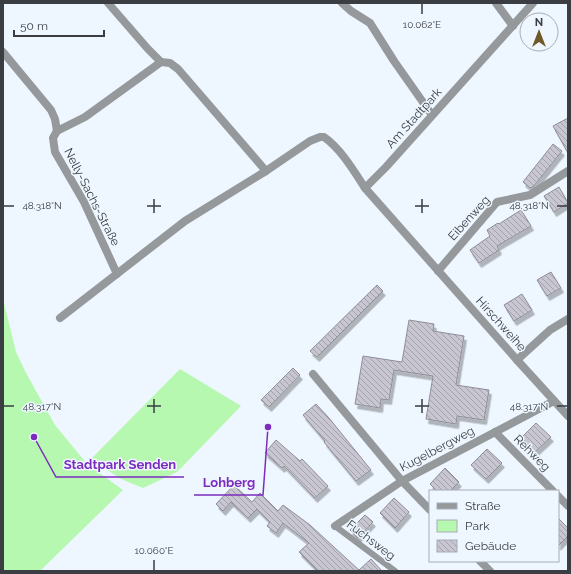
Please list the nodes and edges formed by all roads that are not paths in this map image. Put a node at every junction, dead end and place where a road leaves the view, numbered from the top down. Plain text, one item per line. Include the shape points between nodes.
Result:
1 (108, 3) edge
2 (342, 3) edge
3 (496, 3) edge
4 (533, 3) edge
5 (513, 26) junction
6 (3, 52) edge
7 (161, 62) junction
8 (432, 115) junction
9 (57, 131) junction
10 (266, 171) junction
11 (568, 171) edge
12 (365, 188) junction
13 (438, 271) junction
14 (117, 274) junction
15 (60, 318) dead end
16 (568, 319) edge
17 (517, 360) junction
18 (313, 374) dead end
19 (554, 401) junction
20 (568, 416) edge
21 (495, 432) junction
22 (402, 481) junction
23 (552, 490) edge
24 (559, 497) edge
25 (568, 506) edge
26 (429, 509) edge
27 (335, 526) joint
28 (481, 562) edge
29 (395, 571) edge
30 (490, 571) edge

1 - 7 street
2 - 8 street via 370,23
3 - 5 street
4 - 5 street, Am Stadtpark
5 - 8 street, Am Stadtpark
6 - 9 street, Nelly-Sachs-Straße via 51,110
7 - 9 street via 85,117
7 - 10 street via 170,63 178,69
8 - 12 street, Am Stadtpark
9 - 14 street, Nelly-Sachs-Straße via 53,138 54,152 84,202
10 - 12 street via 310,141 324,137 352,168
10 - 14 street via 185,221
11 - 13 street, Eibenweg via 530,195 497,202
12 - 13 street, Hirschweihe
13 - 17 street, Hirschweihe
14 - 15 street
16 - 17 street via 550,330
17 - 19 street, Hirschweihe
18 - 22 street
19 - 20 street, Hirschweihe
19 - 21 street, Kugelbergweg
21 - 22 street, Kugelbergweg
21 - 23 street, Rehweg
22 - 26 street
22 - 27 street, Kugelbergweg
24 - 25 street
27 - 29 lane, Fuchsweg
28 - 30 street

